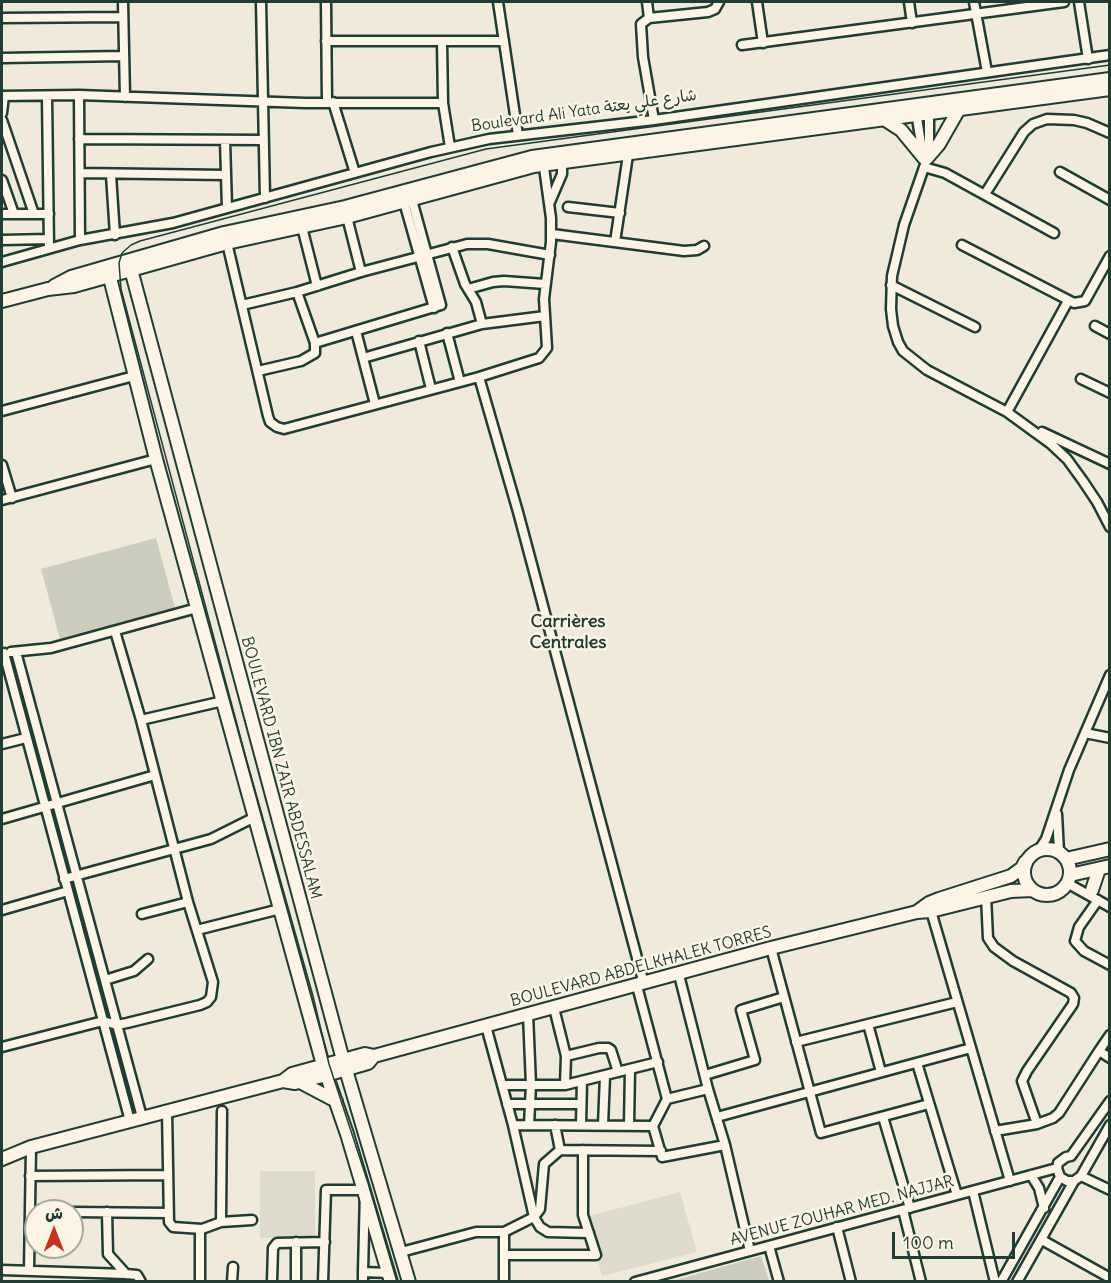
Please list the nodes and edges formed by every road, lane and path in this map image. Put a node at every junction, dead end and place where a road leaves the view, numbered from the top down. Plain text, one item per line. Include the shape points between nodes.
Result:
1 (123, 2) edge
2 (261, 2) edge
3 (327, 2) edge
4 (500, 2) edge
5 (647, 2) edge
6 (719, 2) edge
7 (757, 2) edge
8 (909, 2) edge
9 (974, 2) edge
10 (1064, 2) edge
11 (1079, 2) edge
12 (1045, 3) edge
13 (976, 15) junction
14 (123, 17) junction
15 (2, 18) edge
16 (649, 18) junction
17 (912, 23) junction
18 (326, 41) junction
19 (504, 41) junction
20 (442, 42) junction
21 (763, 43) junction
22 (742, 45) dead end
23 (124, 56) junction
24 (1110, 56) edge
25 (2, 58) edge
26 (1088, 59) junction
27 (987, 72) junction
28 (1110, 79) edge
29 (1110, 89) edge
30 (79, 95) junction
31 (3, 96) edge
32 (48, 96) junction
33 (125, 97) junction
34 (262, 101) junction
35 (330, 102) junction
36 (443, 102) junction
37 (922, 109) junction
38 (959, 109) junction
39 (2, 113) edge
40 (884, 119) junction
41 (2, 120) edge
42 (654, 120) junction
43 (1110, 133) edge
44 (518, 135) junction
45 (80, 139) junction
46 (225, 140) junction
47 (263, 140) junction
48 (450, 147) junction
49 (628, 155) junction
50 (562, 158) junction
51 (543, 160) junction
52 (925, 161) junction
53 (1060, 172) dead end
54 (80, 173) junction
55 (355, 173) junction
56 (111, 174) junction
57 (226, 175) junction
58 (2, 180) edge
59 (985, 194) junction
60 (265, 198) junction
61 (1110, 200) edge
62 (408, 201) junction
63 (550, 203) junction
64 (568, 207) dead end
65 (227, 208) junction
66 (620, 213) junction
67 (2, 214) edge
68 (14, 214) junction
69 (34, 214) junction
70 (49, 214) junction
71 (347, 217) junction
72 (302, 227) junction
73 (1054, 233) dead end
74 (552, 234) junction
75 (115, 235) junction
76 (2, 240) edge
77 (80, 240) junction
78 (615, 242) junction
79 (227, 243) junction
80 (49, 244) junction
81 (962, 245) dead end
82 (704, 246) dead end
83 (452, 247) junction
84 (423, 255) junction
85 (550, 255) junction
86 (1110, 256) edge
87 (2, 262) edge
88 (129, 265) junction
89 (108, 271) junction
90 (361, 272) junction
91 (546, 284) junction
92 (317, 285) junction
93 (891, 285) junction
94 (468, 289) junction
95 (297, 292) junction
96 (1068, 300) junction
97 (2, 301) edge
98 (242, 305) junction
99 (545, 316) junction
100 (482, 324) junction
101 (1095, 326) dead end
102 (975, 327) dead end
103 (356, 331) junction
104 (447, 333) junction
105 (1110, 334) edge
106 (419, 341) junction
107 (315, 343) junction
108 (363, 358) junction
109 (258, 371) junction
110 (134, 375) junction
111 (479, 377) junction
112 (1081, 380) dead end
113 (460, 381) junction
114 (431, 389) junction
115 (1110, 393) edge
116 (375, 404) junction
117 (2, 411) edge
118 (1007, 412) junction
119 (1028, 425) junction
120 (156, 459) junction
121 (1110, 464) edge
122 (2, 465) edge
123 (12, 498) junction
124 (2, 500) edge
125 (1110, 527) edge
126 (197, 608) junction
127 (115, 631) junction
128 (16, 652) junction
129 (3, 653) edge
130 (1110, 675) edge
131 (223, 701) junction
132 (141, 720) junction
133 (1085, 733) junction
134 (26, 738) junction
135 (1110, 738) edge
136 (2, 744) edge
137 (155, 775) junction
138 (56, 804) junction
139 (45, 807) junction
140 (1057, 807) junction
141 (255, 817) junction
142 (2, 819) edge
143 (175, 849) junction
144 (1110, 849) edge
145 (1039, 850) junction
146 (1063, 856) junction
147 (1026, 860) junction
148 (1104, 868) edge
149 (76, 876) junction
150 (1069, 878) junction
151 (64, 879) junction
152 (1032, 890) junction
153 (68, 891) junction
154 (1095, 895) junction
155 (986, 896) junction
156 (1110, 900) edge
157 (188, 902) junction
158 (1110, 907) edge
159 (280, 909) junction
160 (2, 910) edge
161 (931, 911) junction
162 (917, 912) junction
163 (142, 914) dead end
164 (197, 930) junction
165 (771, 948) junction
166 (148, 959) dead end
167 (1110, 965) edge
168 (679, 975) junction
169 (105, 980) junction
170 (641, 985) junction
171 (784, 997) junction
172 (957, 1002) junction
173 (554, 1008) junction
174 (528, 1014) junction
175 (103, 1021) junction
176 (117, 1024) junction
177 (868, 1024) junction
178 (486, 1026) junction
179 (1110, 1035) edge
180 (796, 1042) junction
181 (2, 1047) edge
182 (971, 1048) junction
183 (1099, 1051) junction
184 (566, 1056) junction
185 (1110, 1058) edge
186 (658, 1062) junction
187 (917, 1063) junction
188 (344, 1065) junction
189 (630, 1069) junction
190 (324, 1070) junction
191 (618, 1072) junction
192 (881, 1072) junction
193 (705, 1075) junction
194 (605, 1076) junction
195 (283, 1081) junction
196 (582, 1081) junction
197 (300, 1082) junction
198 (502, 1085) junction
199 (531, 1085) junction
200 (565, 1085) junction
201 (708, 1089) junction
202 (809, 1092) junction
203 (667, 1099) junction
204 (336, 1101) junction
205 (1110, 1101) edge
206 (507, 1104) junction
207 (530, 1104) junction
208 (581, 1104) junction
209 (929, 1104) junction
210 (167, 1111) junction
211 (222, 1111) dead end
212 (717, 1117) junction
213 (883, 1117) junction
214 (136, 1119) junction
215 (1037, 1124) junction
216 (513, 1125) junction
217 (529, 1125) junction
218 (555, 1125) junction
219 (581, 1125) junction
220 (603, 1125) junction
221 (1110, 1125) edge
222 (628, 1126) junction
223 (653, 1126) junction
224 (995, 1131) junction
225 (725, 1145) junction
226 (25, 1149) junction
227 (560, 1150) junction
228 (584, 1150) junction
229 (661, 1151) junction
230 (2, 1152) edge
231 (1071, 1156) junction
232 (2, 1159) edge
233 (1059, 1173) junction
234 (167, 1175) junction
235 (1079, 1175) junction
236 (30, 1176) junction
237 (1031, 1176) junction
238 (1010, 1181) junction
239 (364, 1190) junction
240 (972, 1191) junction
241 (1110, 1191) edge
242 (957, 1195) junction
243 (32, 1199) edge
244 (1044, 1208) junction
245 (907, 1209) junction
246 (84, 1212) edge
247 (107, 1212) junction
248 (168, 1213) junction
249 (534, 1217) junction
250 (252, 1220) dead end
251 (221, 1222) junction
252 (837, 1227) junction
253 (202, 1228) junction
254 (504, 1232) junction
255 (589, 1233) junction
256 (1042, 1240) junction
257 (296, 1242) junction
258 (325, 1242) junction
259 (769, 1246) junction
260 (750, 1251) junction
261 (401, 1252) junction
262 (108, 1254) junction
263 (504, 1255) junction
264 (30, 1259) edge
265 (233, 1267) dead end
266 (2, 1270) edge
267 (29, 1271) junction
268 (103, 1273) junction
269 (126, 1274) junction
270 (363, 1277) edge
271 (390, 1277) edge
272 (1110, 1278) edge
273 (141, 1281) edge
274 (200, 1281) edge
275 (232, 1281) edge
276 (272, 1281) edge
277 (296, 1281) edge
278 (324, 1281) edge
279 (409, 1281) edge
280 (504, 1281) edge
281 (635, 1281) edge
282 (779, 1281) edge
283 (851, 1281) edge
284 (921, 1281) edge
285 (995, 1281) edge
286 (1001, 1281) edge
287 (1017, 1281) edge

1 - 14 street
2 - 34 street
3 - 18 street
4 - 19 street
5 - 16 street
6 - 16 street via 708,12
7 - 21 street
8 - 17 street
9 - 13 street
10 - 12 street
11 - 26 street
12 - 13 street
13 - 17 street
13 - 27 street
14 - 15 street
14 - 23 street
16 - 42 street via 642,22 640,32
17 - 21 street
18 - 20 street
18 - 35 street
19 - 20 street
19 - 44 street
20 - 36 street
21 - 22 street
23 - 25 street
23 - 33 street
24 - 26 street, Boulevard Ali Yata شارع علي يعتة
26 - 27 street, Boulevard Ali Yata شارع علي يعتة
27 - 42 street, Boulevard Ali Yata شارع علي يعتة
28 - 37 street
29 - 38 street
30 - 32 street
30 - 33 street
30 - 45 street
31 - 32 street
31 - 39 street
32 - 70 street
33 - 34 street
34 - 35 street
34 - 47 street
35 - 36 street
35 - 55 street
36 - 48 street
37 - 38 street
37 - 40 street
37 - 50 street
37 - 52 street
38 - 52 street
40 - 49 street
40 - 52 street via 901,130
41 - 69 street
42 - 44 street, Boulevard Ali Yata شارع علي يعتة
43 - 59 street via 1074,120 1047,119 1034,123 1024,132
44 - 48 street, Boulevard Ali Yata شارع علي يعتة
45 - 46 street
45 - 54 street
46 - 47 street
46 - 57 street
47 - 60 street
48 - 55 street, Boulevard Ali Yata شارع علي يعتة
49 - 50 street
49 - 66 street
50 - 51 street
50 - 63 street via 559,184
51 - 62 street
51 - 63 street
51 - 88 street via 225,233
52 - 59 street
52 - 93 street via 904,225
53 - 61 street
54 - 56 street
54 - 77 street
55 - 60 street, Boulevard Ali Yata شارع علي يعتة
56 - 57 street
56 - 75 street
57 - 65 street
58 - 68 street
59 - 73 street
60 - 65 street, Boulevard Ali Yata شارع علي يعتة
62 - 71 street
62 - 84 street
63 - 74 street
64 - 66 street
65 - 75 street, Boulevard Ali Yata شارع علي يعتة
66 - 78 street
67 - 68 street
68 - 69 street
69 - 70 street
70 - 80 street
71 - 72 street
71 - 90 street
72 - 79 street
72 - 92 street
74 - 78 street
74 - 85 street
75 - 77 street, Boulevard Ali Yata شارع علي يعتة
76 - 80 street
77 - 80 street, Boulevard Ali Yata شارع علي يعتة
78 - 82 street via 684,251
79 - 88 street
79 - 98 street
80 - 87 street, Boulevard Ali Yata شارع علي يعتة
81 - 96 street
83 - 84 street
83 - 85 street via 488,244
83 - 94 street
84 - 90 street
84 - 103 street via 434,308
85 - 91 street
86 - 96 street via 1085,301
88 - 89 street
88 - 188 street, BOULEVARD IBN ZAIR ABDESSALAM
89 - 97 street via 74,286
89 - 110 street
90 - 92 street
91 - 94 street via 504,281
91 - 99 street
92 - 95 street
93 - 102 street
93 - 118 street via 893,326 903,351 927,370
94 - 100 street
95 - 98 street
95 - 107 street
96 - 118 street
98 - 109 street
99 - 100 street
99 - 111 street via 544,354
100 - 104 street
101 - 105 street
103 - 107 street
103 - 108 street
104 - 106 street
104 - 113 street
106 - 108 street
106 - 114 street
107 - 109 street via 315,353 307,359
108 - 116 street
109 - 116 street via 270,422 284,429
110 - 117 street
110 - 120 street
111 - 113 street
111 - 170 street
112 - 115 street
113 - 114 street
114 - 116 street
118 - 119 street
119 - 121 street
119 - 125 street via 1067,459
120 - 123 street
120 - 126 street
122 - 123 street
123 - 124 street
126 - 127 street
126 - 131 street
127 - 128 street via 51,648
127 - 132 street
128 - 129 street
128 - 138 street
129 - 134 street
130 - 133 street
131 - 132 street
131 - 141 street
132 - 137 street
133 - 135 street
133 - 140 street
134 - 136 street
134 - 139 street
137 - 138 street
137 - 143 street
138 - 139 street
138 - 149 street
139 - 142 street
139 - 151 street
140 - 145 street
140 - 146 street
141 - 143 street via 211,838
141 - 159 street
143 - 149 street
143 - 157 street
144 - 146 street
145 - 146 street
145 - 147 street
146 - 150 street
147 - 152 street via 1023,873
147 - 162 street, BOULEVARD ABDELKHALEK TORRES via 1011,876 929,903
148 - 150 street
148 - 154 street
149 - 151 street
149 - 169 street
150 - 152 street via 1052,895
150 - 154 street
151 - 153 street
152 - 155 street, BOULEVARD ABDELKHALEK TORRES
153 - 160 street
153 - 175 street
154 - 156 street
154 - 158 street
154 - 167 street via 1075,941 1084,951
155 - 161 street, BOULEVARD ABDELKHALEK TORRES
155 - 215 street via 988,938 994,947 1074,998 1023,1077 1022,1086
157 - 163 street
157 - 164 street
159 - 164 street
159 - 190 street
161 - 162 street, BOULEVARD ABDELKHALEK TORRES
161 - 172 street
162 - 165 street, BOULEVARD ABDELKHALEK TORRES
164 - 176 street via 213,982 207,1002
165 - 168 street, BOULEVARD ABDELKHALEK TORRES
165 - 171 street
166 - 169 street via 134,971
168 - 170 street, BOULEVARD ABDELKHALEK TORRES
168 - 193 street
169 - 176 street
170 - 173 street, BOULEVARD ABDELKHALEK TORRES
170 - 186 street
171 - 180 street
171 - 193 street via 741,1010 755,1060
172 - 177 street
172 - 182 street
173 - 174 street, BOULEVARD ABDELKHALEK TORRES
173 - 184 street
174 - 178 street, BOULEVARD ABDELKHALEK TORRES
174 - 199 street
175 - 176 street
175 - 181 street
175 - 214 street
176 - 214 street
177 - 180 street
177 - 192 street
178 - 188 street, BOULEVARD ABDELKHALEK TORRES via 374,1056 368,1063
178 - 198 street
179 - 183 street
180 - 202 street
182 - 187 street
182 - 224 street
183 - 185 street
183 - 215 street via 1059,1113
184 - 191 street via 608,1048
184 - 200 street
186 - 189 street
186 - 203 street
187 - 192 street
187 - 209 street
188 - 190 street, BOULEVARD ABDELKHALEK TORRES
188 - 261 street, BOULEVARD IBN ZAIR ABDESSALAM
189 - 191 street
189 - 222 street
190 - 195 street, BOULEVARD ABDELKHALEK TORRES via 292,1074
190 - 197 street, BOULEVARD ABDELKHALEK TORRES
190 - 204 street
191 - 194 street
192 - 202 street
193 - 201 street
194 - 196 street
194 - 220 street
195 - 197 street, BOULEVARD ABDELKHALEK TORRES
195 - 210 street, BOULEVARD ABDELKHALEK TORRES
196 - 200 street
196 - 208 street
197 - 204 street
198 - 199 street
198 - 206 street
199 - 200 street
199 - 207 street
201 - 203 street
201 - 212 street
202 - 212 street
202 - 213 street via 821,1133
203 - 223 street
204 - 239 street
205 - 231 street
206 - 207 street
206 - 216 street
207 - 208 street
207 - 217 street
208 - 219 street
209 - 213 street
209 - 242 street
210 - 214 street, BOULEVARD ABDELKHALEK TORRES
210 - 234 street
211 - 251 street
212 - 225 street
213 - 245 street
214 - 226 street, BOULEVARD ABDELKHALEK TORRES
215 - 224 street
216 - 217 street
216 - 249 street
217 - 218 street
218 - 219 street
218 - 227 street
219 - 220 street
220 - 222 street
221 - 235 street
222 - 223 street
223 - 229 street
224 - 238 street
225 - 229 street via 662,1156
225 - 260 street
226 - 230 street, BOULEVARD ABDELKHALEK TORRES
226 - 232 street, BOULEVARD ABDELKHALEK TORRES
226 - 236 street
227 - 228 street
227 - 249 street via 544,1164 540,1209
228 - 229 street
228 - 255 street via 583,1215
231 - 233 street via 1061,1159
231 - 235 street via 1079,1160
233 - 235 street via 1067,1181
233 - 237 street, AVENUE ZOUHAR MED. NAJJAR
233 - 244 street
234 - 236 street
234 - 248 street
235 - 241 street
235 - 256 street
236 - 243 street
237 - 238 street, AVENUE ZOUHAR MED. NAJJAR
237 - 244 street
238 - 240 street, AVENUE ZOUHAR MED. NAJJAR
239 - 258 street via 326,1190
239 - 270 street
239 - 271 street
240 - 242 street, AVENUE ZOUHAR MED. NAJJAR
240 - 285 street
242 - 245 street, AVENUE ZOUHAR MED. NAJJAR
244 - 286 street
245 - 252 street, AVENUE ZOUHAR MED. NAJJAR
245 - 284 street
246 - 247 street
247 - 248 street
247 - 262 street
248 - 253 street via 173,1227
249 - 254 street
249 - 255 street via 548,1232
250 - 251 street
251 - 253 street
252 - 259 street, AVENUE ZOUHAR MED. NAJJAR
252 - 283 street
253 - 274 street
254 - 261 street via 476,1232
254 - 263 street
255 - 263 street via 596,1255
256 - 272 street
256 - 287 street
257 - 258 street
257 - 276 street via 277,1243 273,1248
257 - 277 street
258 - 278 street
259 - 260 street, AVENUE ZOUHAR MED. NAJJAR
259 - 282 street
260 - 281 street, AVENUE ZOUHAR MED. NAJJAR
261 - 279 street, BOULEVARD IBN ZAIR ABDESSALAM
262 - 268 street
262 - 269 street
263 - 280 street
264 - 267 street
265 - 275 street
266 - 267 street
267 - 268 street
268 - 269 street
269 - 273 street via 137,1275
270 - 271 street

